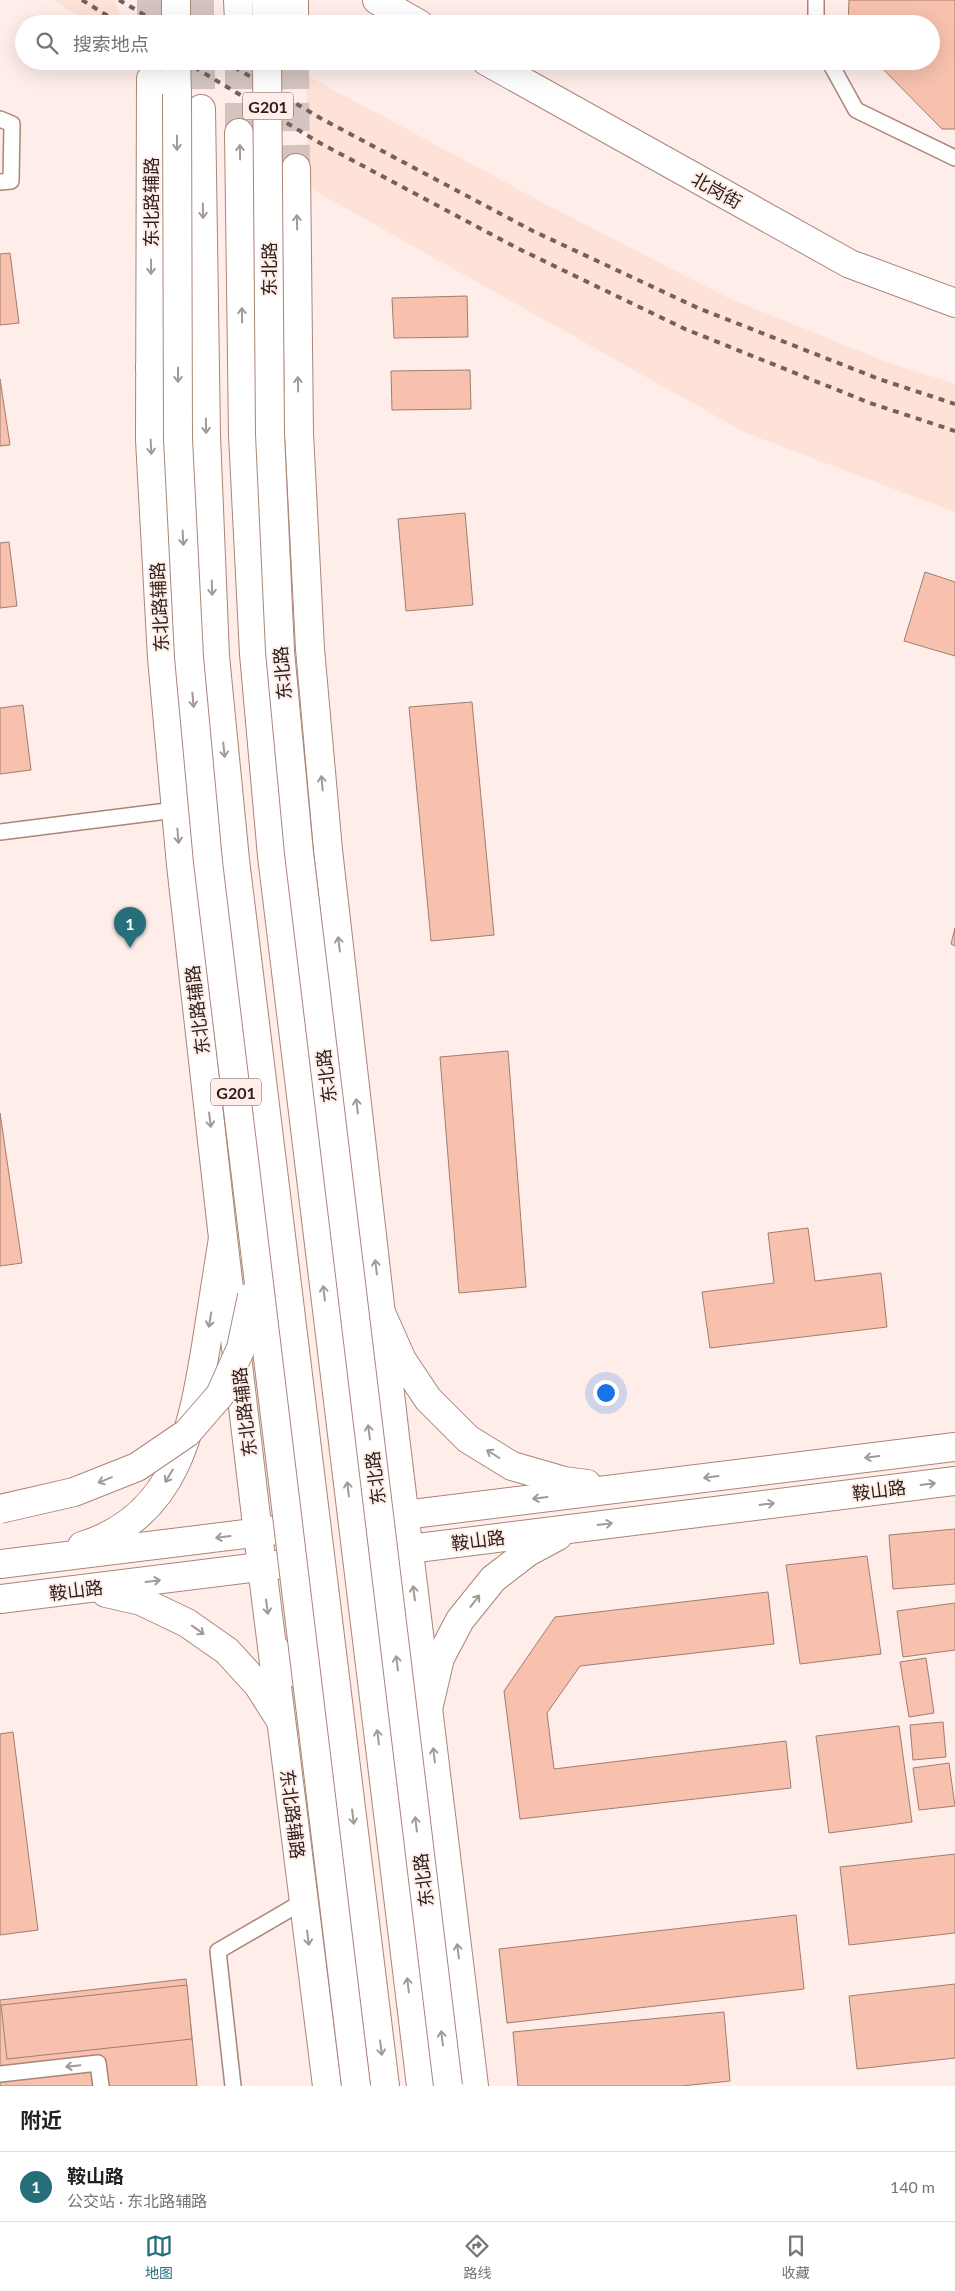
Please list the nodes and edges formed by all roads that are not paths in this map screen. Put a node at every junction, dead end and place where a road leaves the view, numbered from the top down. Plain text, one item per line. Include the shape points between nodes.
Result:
1 (176, 0) edge
2 (266, 0) edge
3 (294, 0) edge
4 (816, 0) edge
5 (383, 2) edge
6 (176, 15) edge
7 (267, 15) edge
8 (294, 15) edge
9 (404, 15) edge
10 (816, 15) edge
11 (176, 70) edge
12 (267, 70) edge
13 (502, 70) edge
14 (834, 70) edge
15 (151, 79) dead end
16 (201, 109) tunnel mouth
17 (0, 119) edge
18 (240, 133) tunnel mouth
19 (955, 158) edge
20 (296, 168) tunnel mouth
21 (0, 182) edge
22 (204, 276) junction
23 (297, 278) junction
24 (955, 303) edge
25 (242, 363) junction
26 (150, 367) junction
27 (299, 433) junction
28 (229, 803) junction
29 (176, 810) junction
30 (0, 832) edge
31 (316, 1226) junction
32 (223, 1238) junction
33 (255, 1252) junction
34 (382, 1316) junction
35 (328, 1323) junction
36 (293, 1327) junction
37 (955, 1447) edge
38 (955, 1481) edge
39 (624, 1488) junction
40 (0, 1509) edge
41 (405, 1514) junction
42 (352, 1521) junction
43 (318, 1525) junction
44 (573, 1528) junction
45 (258, 1532) junction
46 (409, 1549) junction
47 (356, 1555) junction
48 (34, 1560) junction
49 (322, 1560) junction
50 (0, 1564) edge
51 (262, 1567) junction
52 (88, 1588) junction
53 (0, 1600) edge
54 (272, 1646) junction
55 (428, 1709) junction
56 (341, 1717) junction
57 (281, 1721) junction
58 (383, 1776) junction
59 (348, 1781) junction
60 (304, 1901) junction
61 (0, 2074) edge
62 (101, 2086) edge
63 (233, 2086) edge
64 (327, 2086) edge
65 (356, 2086) edge
66 (385, 2086) edge
67 (421, 2086) edge
68 (448, 2086) edge
69 (474, 2086) edge

1 - 6 main road
2 - 7 main road
3 - 8 main road
4 - 10 lane
5 - 9 main road
11 -> 33 main road, G201, bridge via 178,439 189,657 208,862
68 -> 12 main road, 东北路 / G201, bridge via 299,854 280,651 270,434
13 - 24 main road, 北岗街 via 850,264
14 - 19 lane via 856,110
15 -> 26 main road, 东北路辅路
16 -> 22 main road
17 - 21 lane via 12,124 11,181
25 -> 18 main road, 东北路
23 -> 20 main road
22 - 26 main road
22 -> 28 main road via 206,435 215,656
23 - 25 main road
27 -> 23 main road
25 - 27 main road
25 - 31 main road, 东北路 via 254,654 272,856
26 -> 29 main road, 东北路辅路 via 150,440 162,658
34 -> 27 main road via 328,850 310,649
28 - 29 lane
28 - 36 main road
29 - 30 lane
29 -> 32 main road, 东北路辅路
31 - 34 main road
35 -> 31 main road, 东北路
32 - 45 main road, 东北路辅路
32 -> 48 main road via 196,1408 181,1456 159,1492 129,1524 90,1543
33 -> 40 main road, bridge via 252,1303 241,1348 220,1395 186,1434 137,1467 74,1492
33 - 65 main road, G201, bridge
39 -> 34 main road via 564,1481 512,1466 468,1439 428,1399 402,1360
34 - 41 main road
35 - 36 main road
42 -> 35 main road, 东北路
36 - 43 main road
37 -> 39 main road, 鞍山路
44 -> 38 main road, 鞍山路
39 -> 41 main road, 鞍山路
41 - 42 main road, 鞍山路
41 - 46 main road
42 - 43 main road, 鞍山路
42 - 47 main road, 东北路
43 - 45 main road, 鞍山路
43 - 49 main road
44 - 46 main road, 鞍山路
55 -> 44 main road via 440,1658 460,1620 493,1578 528,1552
45 -> 48 main road, 鞍山路
45 - 51 main road, 东北路辅路
46 - 47 main road, 鞍山路
55 -> 46 main road
47 - 49 main road, 鞍山路
58 -> 47 main road, 东北路
48 - 50 main road, 鞍山路
49 - 51 main road, 鞍山路
49 - 56 main road
52 -> 51 main road, 鞍山路
51 -> 54 main road, 东北路辅路
52 - 53 main road, 鞍山路
52 -> 57 main road via 141,1601 187,1623 227,1651 258,1685
54 - 56 main road
54 - 57 main road, 东北路辅路
69 -> 55 main road
56 - 59 main road
57 - 60 main road, 东北路辅路
58 - 59 main road
67 -> 58 main road, 东北路
59 -> 66 main road
60 - 63 lane via 218,1951
60 -> 64 main road, 东北路辅路
62 -> 61 lane via 98,2063

